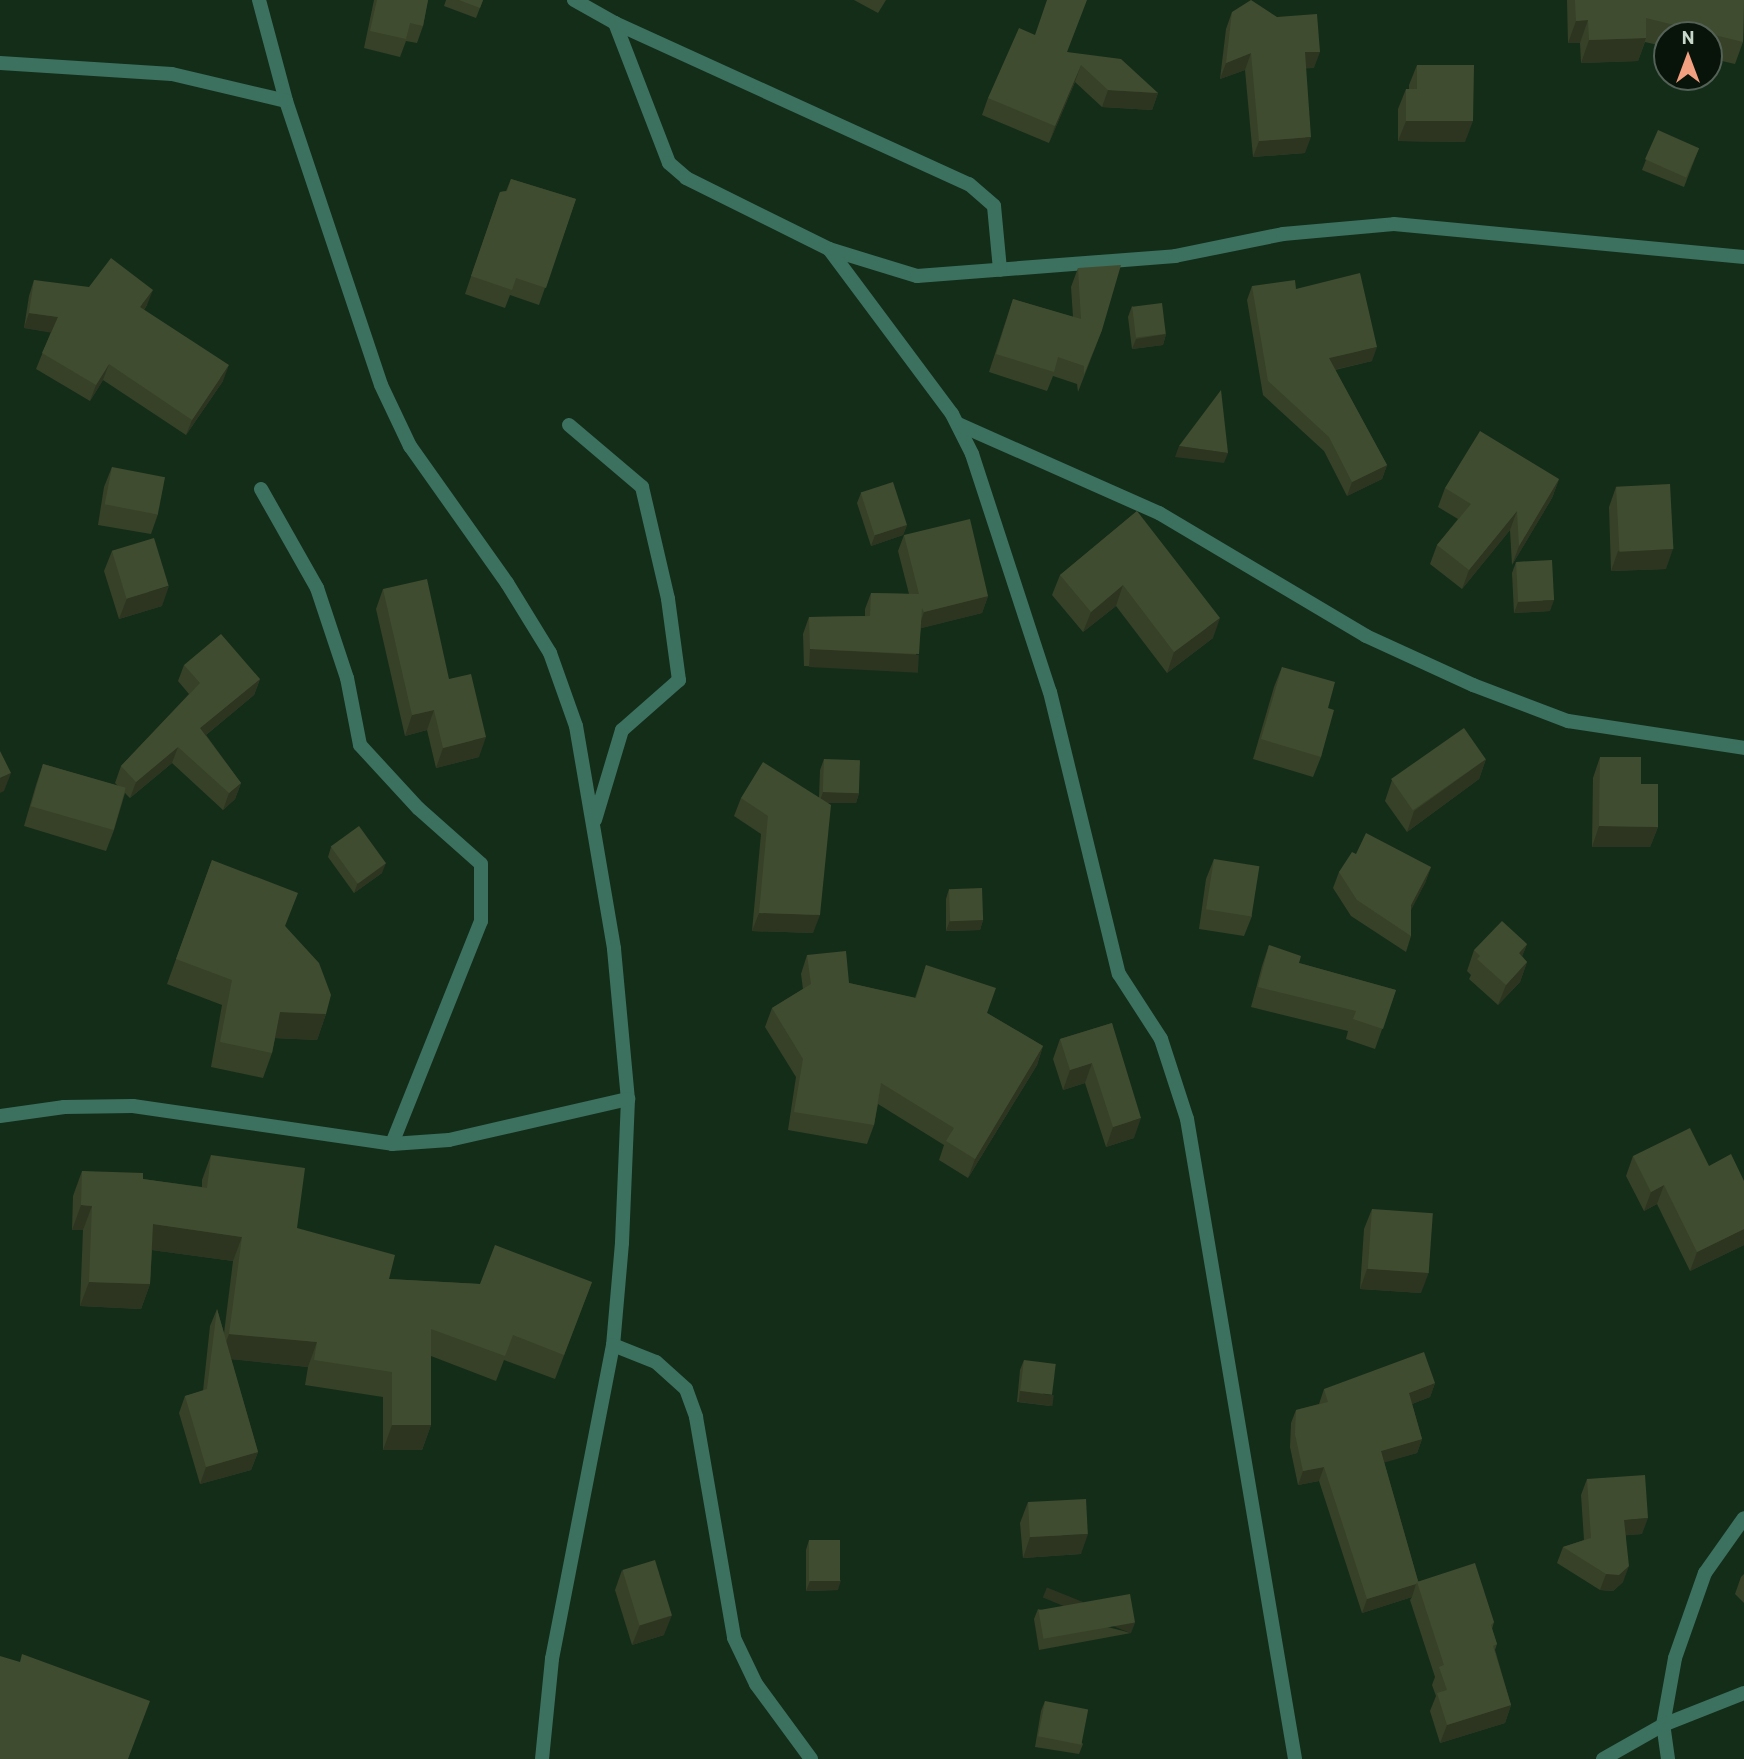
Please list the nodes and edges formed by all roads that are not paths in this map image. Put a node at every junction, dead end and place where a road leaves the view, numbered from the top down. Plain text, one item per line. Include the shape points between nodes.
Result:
1 (259, 0) edge
2 (574, 0) edge
3 (615, 23) junction
4 (0, 63) edge
5 (286, 101) junction
6 (829, 249) junction
7 (1744, 257) edge
8 (1000, 270) junction
9 (958, 424) junction
10 (569, 425) dead end
11 (261, 489) dead end
12 (1744, 748) edge
13 (593, 824) junction
14 (628, 1099) junction
15 (0, 1116) edge
16 (392, 1144) junction
17 (613, 1345) junction
18 (1744, 1518) edge
19 (1744, 1693) edge
20 (1663, 1725) junction
21 (542, 1759) edge
22 (811, 1759) edge
23 (1296, 1759) edge
24 (1602, 1759) edge
25 (1668, 1759) edge

1 - 5 street
2 - 3 street
3 - 6 street via 669,163 686,178
3 - 8 street via 969,184 994,206
4 - 5 street via 172,74
5 - 13 street via 381,385 410,446 507,583 550,653 576,726
6 - 8 street via 917,276
6 - 9 street
7 - 8 street via 1394,224 1283,234 1175,256
9 - 12 street via 1159,513 1366,636 1473,685 1569,721
9 - 23 street via 1050,692 1119,974 1161,1039 1187,1119
10 - 13 street via 642,487 668,599 679,680 622,730
11 - 16 street via 317,588 347,678 360,745 418,807 481,864 481,921
13 - 14 street via 614,949
14 - 16 street via 449,1140
14 - 17 street
15 - 16 street via 64,1107 133,1106
17 - 21 street via 552,1659
17 - 22 street via 656,1362 686,1389 696,1417 734,1638 756,1684
18 - 20 street via 1705,1573 1675,1658
19 - 20 street
20 - 24 street
20 - 25 street

